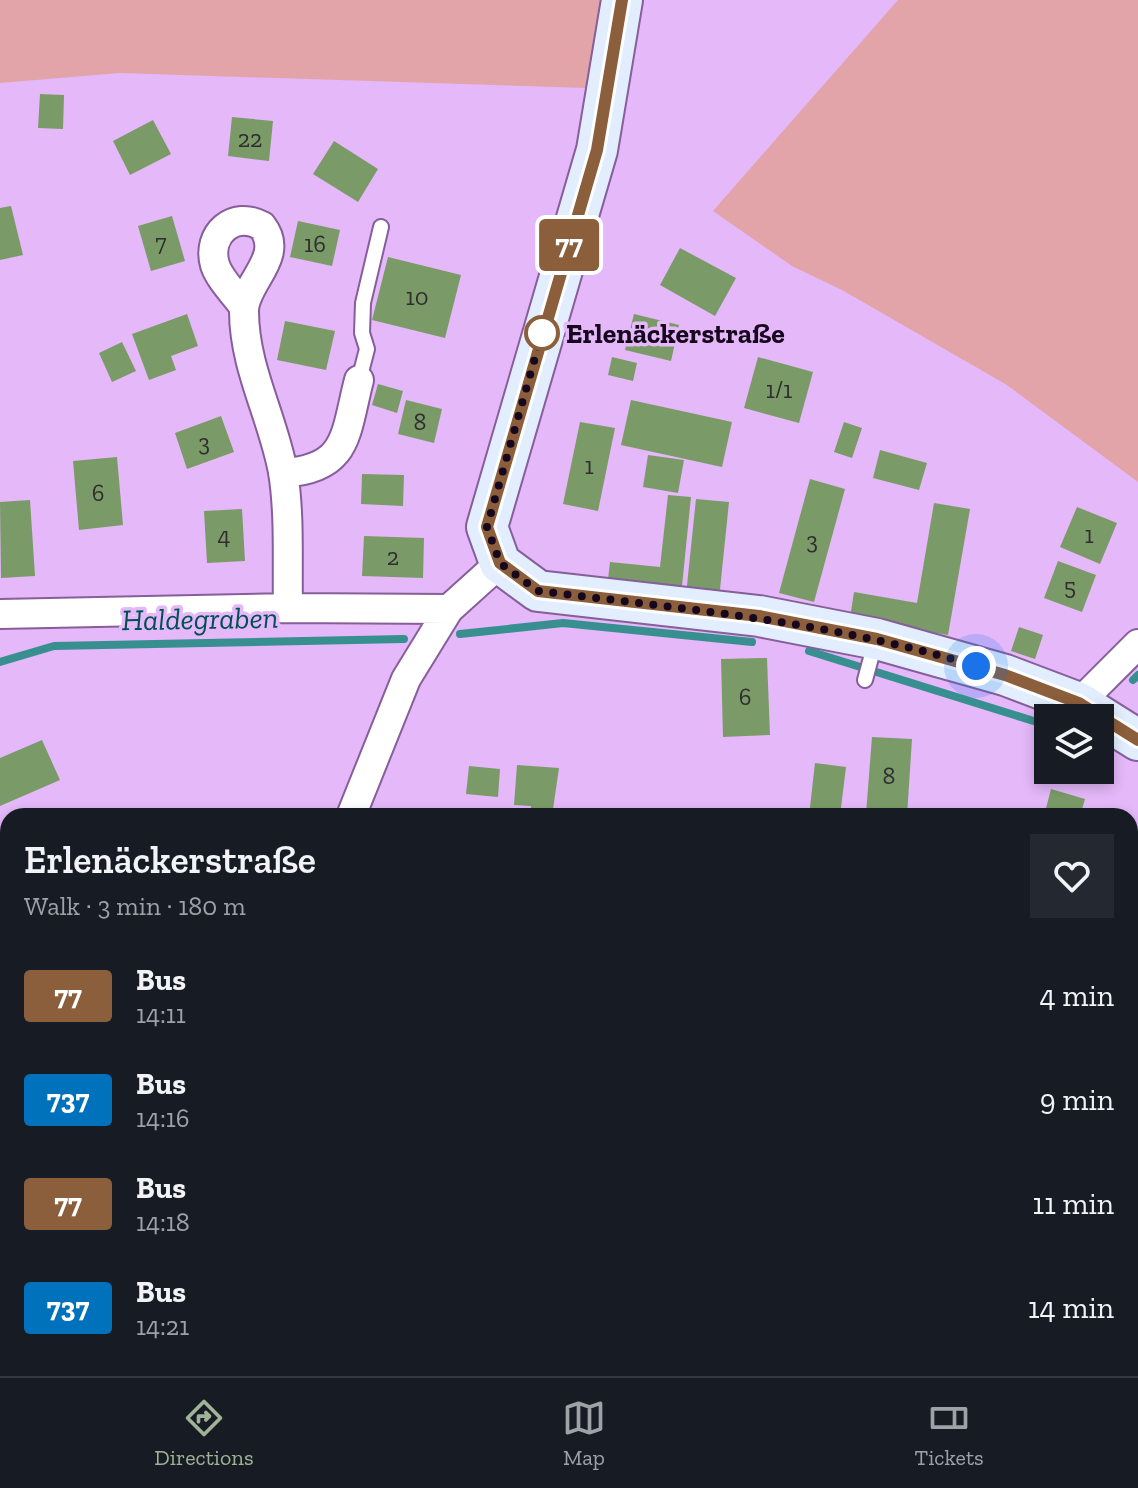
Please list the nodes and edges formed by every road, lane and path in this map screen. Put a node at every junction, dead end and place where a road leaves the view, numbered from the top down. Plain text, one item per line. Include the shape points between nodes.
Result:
1 (622, 0) edge
2 (381, 227) dead end
3 (244, 307) dead end
4 (359, 380) joint
5 (283, 473) junction
6 (500, 563) junction
7 (288, 608) junction
8 (449, 609) junction
9 (0, 614) edge
10 (1138, 644) edge
11 (874, 649) junction
12 (865, 680) dead end
13 (1079, 703) junction
14 (1138, 740) edge
15 (354, 808) edge

1 - 6 street via 597,150 487,527
2 - 4 lane via 363,303 367,349
3 - 5 street via 247,354
4 - 5 street via 334,456 314,469
5 - 7 street
6 - 8 street
6 - 11 street via 538,591 759,616
7 - 8 street
7 - 9 street
8 - 15 street via 406,679
10 - 13 street
11 - 12 lane
11 - 13 street via 1005,675
13 - 14 street

